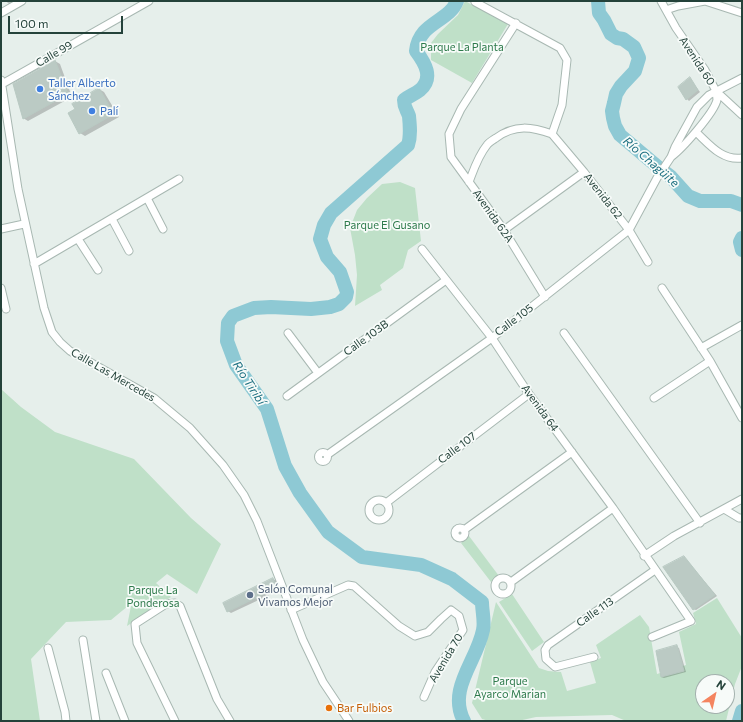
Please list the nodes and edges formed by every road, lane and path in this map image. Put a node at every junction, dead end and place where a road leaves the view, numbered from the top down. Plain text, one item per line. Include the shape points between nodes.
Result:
1 (22, 1) edge
2 (149, 1) edge
3 (661, 1) edge
4 (475, 2) dead end
5 (666, 10) junction
6 (1, 13) edge
7 (742, 13) edge
8 (516, 23) junction
9 (742, 78) edge
10 (1, 82) edge
11 (716, 91) junction
12 (742, 115) edge
13 (696, 132) junction
14 (552, 134) junction
15 (672, 157) junction
16 (739, 158) edge
17 (584, 172) junction
18 (178, 179) dead end
19 (469, 182) junction
20 (147, 198) junction
21 (112, 219) junction
22 (24, 224) junction
23 (1, 229) edge
24 (164, 229) dead end
25 (504, 230) junction
26 (629, 230) junction
27 (78, 239) junction
28 (422, 249) dead end
29 (129, 251) dead end
30 (648, 262) dead end
31 (34, 264) junction
32 (98, 270) dead end
33 (446, 280) junction
34 (1, 288) edge
35 (662, 288) dead end
36 (545, 297) junction
37 (6, 310) dead end
38 (742, 325) edge
39 (288, 333) dead end
40 (564, 333) dead end
41 (492, 338) junction
42 (701, 348) junction
43 (710, 361) junction
44 (318, 373) junction
45 (529, 394) junction
46 (287, 396) dead end
47 (654, 398) dead end
48 (742, 418) edge
49 (572, 452) junction
50 (327, 455) dead end
51 (742, 499) edge
52 (386, 503) dead end
53 (613, 508) junction
54 (724, 509) junction
55 (742, 518) edge
56 (700, 523) junction
57 (464, 530) dead end
58 (644, 556) junction
59 (654, 570) junction
60 (511, 582) dead end
61 (291, 610) junction
62 (652, 637) dead end
63 (83, 640) dead end
64 (48, 648) dead end
65 (594, 657) dead end
66 (106, 673) dead end
67 (424, 697) dead end
68 (66, 721) edge
69 (96, 721) edge
70 (125, 721) edge
71 (175, 721) edge
72 (230, 721) edge
73 (348, 721) edge

1 - 6 street
2 - 10 street, Calle 99
3 - 5 street, Avenida 60
4 - 8 street
5 - 7 street via 705,1
5 - 11 street, Avenida 60
8 - 14 street via 560,48 567,60 562,105
8 - 19 street, Avenida 62A via 461,108 449,134 451,157
9 - 11 street, Calle 105
10 - 22 street, Calle Las Mercedes
11 - 12 street, Avenida 60
11 - 13 street, Calle 105 via 717,100
11 - 15 street, Calle 105 via 697,107 675,146
13 - 15 street, Calle 105
13 - 16 street via 721,155
14 - 17 street, Avenida 62
14 - 19 street via 520,127 504,132 488,144
15 - 26 street, Calle 105 via 660,173
17 - 25 street
17 - 26 street, Avenida 62
18 - 20 street
19 - 25 street, Avenida 62A
20 - 21 street
20 - 24 street
21 - 27 street
21 - 29 street
22 - 23 street
22 - 31 street, Calle Las Mercedes
25 - 36 street, Avenida 62A
26 - 30 street, Avenida 62
26 - 36 street, Calle 105
27 - 31 street
27 - 32 street
28 - 33 street, Avenida 64
31 - 61 street, Calle Las Mercedes via 44,308 52,332 60,342 70,351 154,398 190,428 223,465 244,495 257,521
33 - 41 street, Avenida 64
33 - 44 street, Calle 103B
34 - 37 street
35 - 42 street
36 - 41 street, Calle 105
38 - 42 street
39 - 44 street
40 - 56 street
41 - 45 street, Avenida 64
41 - 50 street, Calle 105
42 - 43 street
43 - 47 street
43 - 48 street
44 - 46 street, Calle 103B
45 - 49 street, Avenida 64
45 - 52 street, Calle 107
49 - 53 street, Avenida 64
49 - 57 street
51 - 54 street
53 - 58 street, Avenida 64
53 - 60 street
54 - 55 street
54 - 56 street
56 - 58 street
58 - 59 street, Avenida 64
59 - 62 street, Avenida 64 via 690,621
59 - 65 street, Calle 113 via 548,645 545,650 546,659 555,667
61 - 67 street, Avenida 70 via 348,585 354,586 399,626 415,636 428,632 451,610 459,616 463,630 435,672
61 - 73 street, Calle Las Mercedes via 323,682
63 - 69 street
64 - 68 street
66 - 70 street
71 - 72 street via 137,643 134,624 166,604 175,603 180,606 217,699

